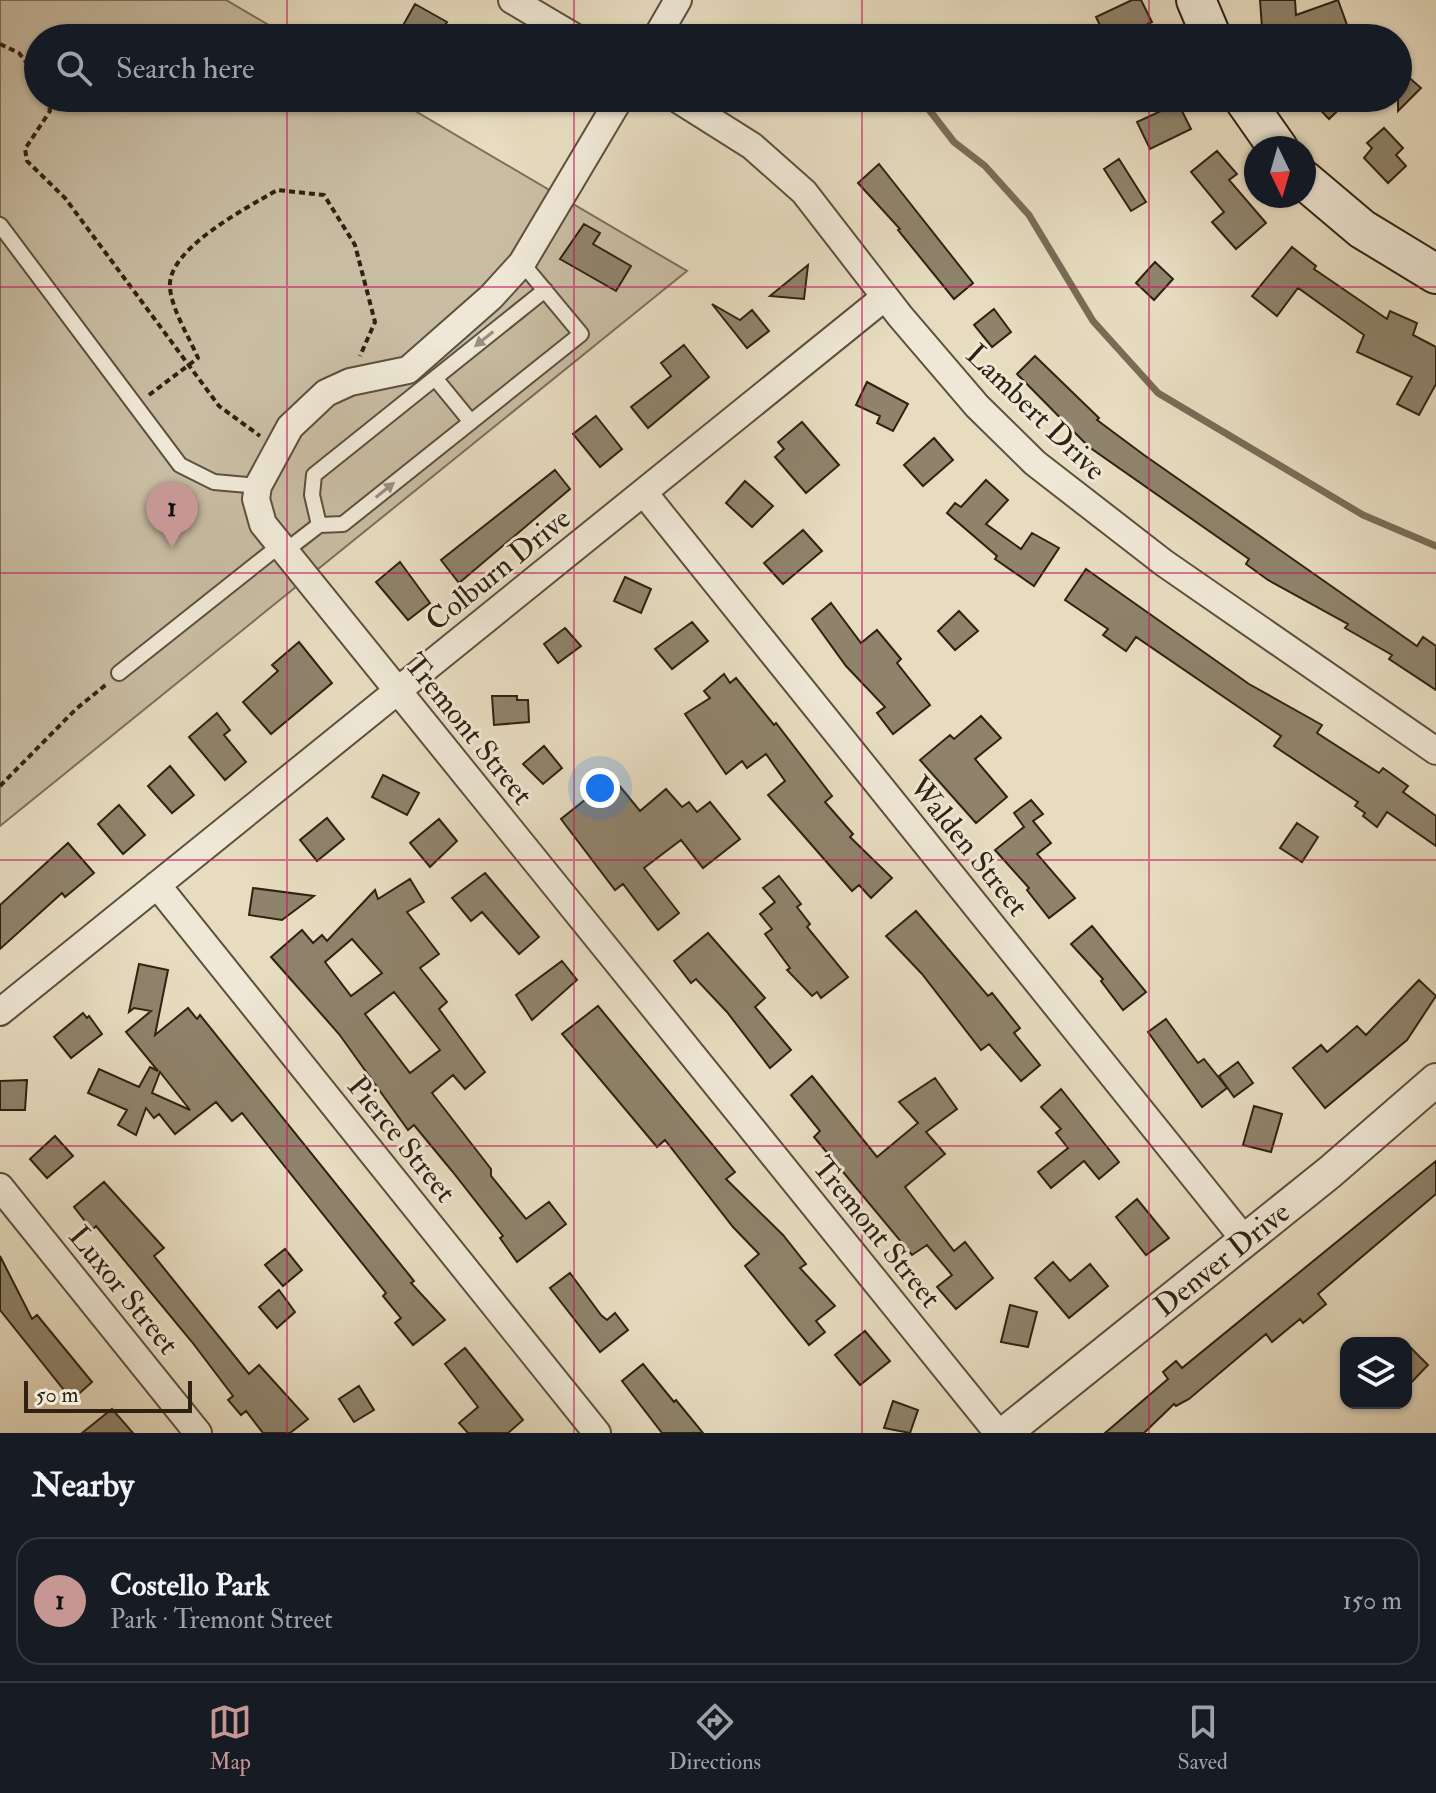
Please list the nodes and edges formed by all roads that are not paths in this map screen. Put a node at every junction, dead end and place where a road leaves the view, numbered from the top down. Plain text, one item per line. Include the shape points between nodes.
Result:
1 (512, 0) edge
2 (678, 0) edge
3 (1196, 0) edge
4 (552, 24) edge
5 (664, 24) edge
6 (1206, 24) edge
7 (612, 112) edge
8 (697, 112) edge
9 (1253, 112) edge
10 (1270, 136) edge
11 (1316, 190) edge
12 (0, 225) edge
13 (522, 263) junction
14 (1436, 274) edge
15 (545, 290) junction
16 (885, 297) junction
17 (435, 378) junction
18 (471, 422) junction
19 (258, 486) junction
20 (644, 493) junction
21 (319, 525) junction
22 (282, 549) junction
23 (119, 673) road end
24 (398, 691) junction
25 (1436, 751) edge
26 (157, 885) junction
27 (0, 1012) edge
28 (1436, 1080) edge
29 (0, 1187) edge
30 (1244, 1239) junction
31 (198, 1433) edge
32 (597, 1433) edge
33 (998, 1433) edge
34 (1005, 1433) edge

1 - 4 street
2 - 5 street
3 - 6 main road
7 - 13 street
8 - 16 street, Lambert Drive via 773,162 804,192
9 - 10 main road
11 - 14 main road via 1362,229
12 - 19 lane via 180,465 214,482
13 - 15 lane
13 - 19 street via 425,358 389,377 326,393 306,408
15 -> 17 lane
15 - 18 lane via 581,334
16 - 20 street, Colburn Drive
16 - 25 street, Lambert Drive via 999,428 1088,507
17 - 18 lane
17 - 21 lane via 314,475
21 -> 18 lane via 343,524
19 - 22 street, Tremont Street via 263,524
20 - 24 street, Colburn Drive
20 - 30 street, Walden Street
21 - 22 lane
22 - 23 lane
22 - 24 street, Tremont Street
24 - 26 street, Colburn Drive
24 - 33 street, Tremont Street
26 - 27 street, Colburn Drive
26 - 32 street, Pierce Street
28 - 30 street, Denver Drive
29 - 31 street, Luxor Street
30 - 34 street, Denver Drive

